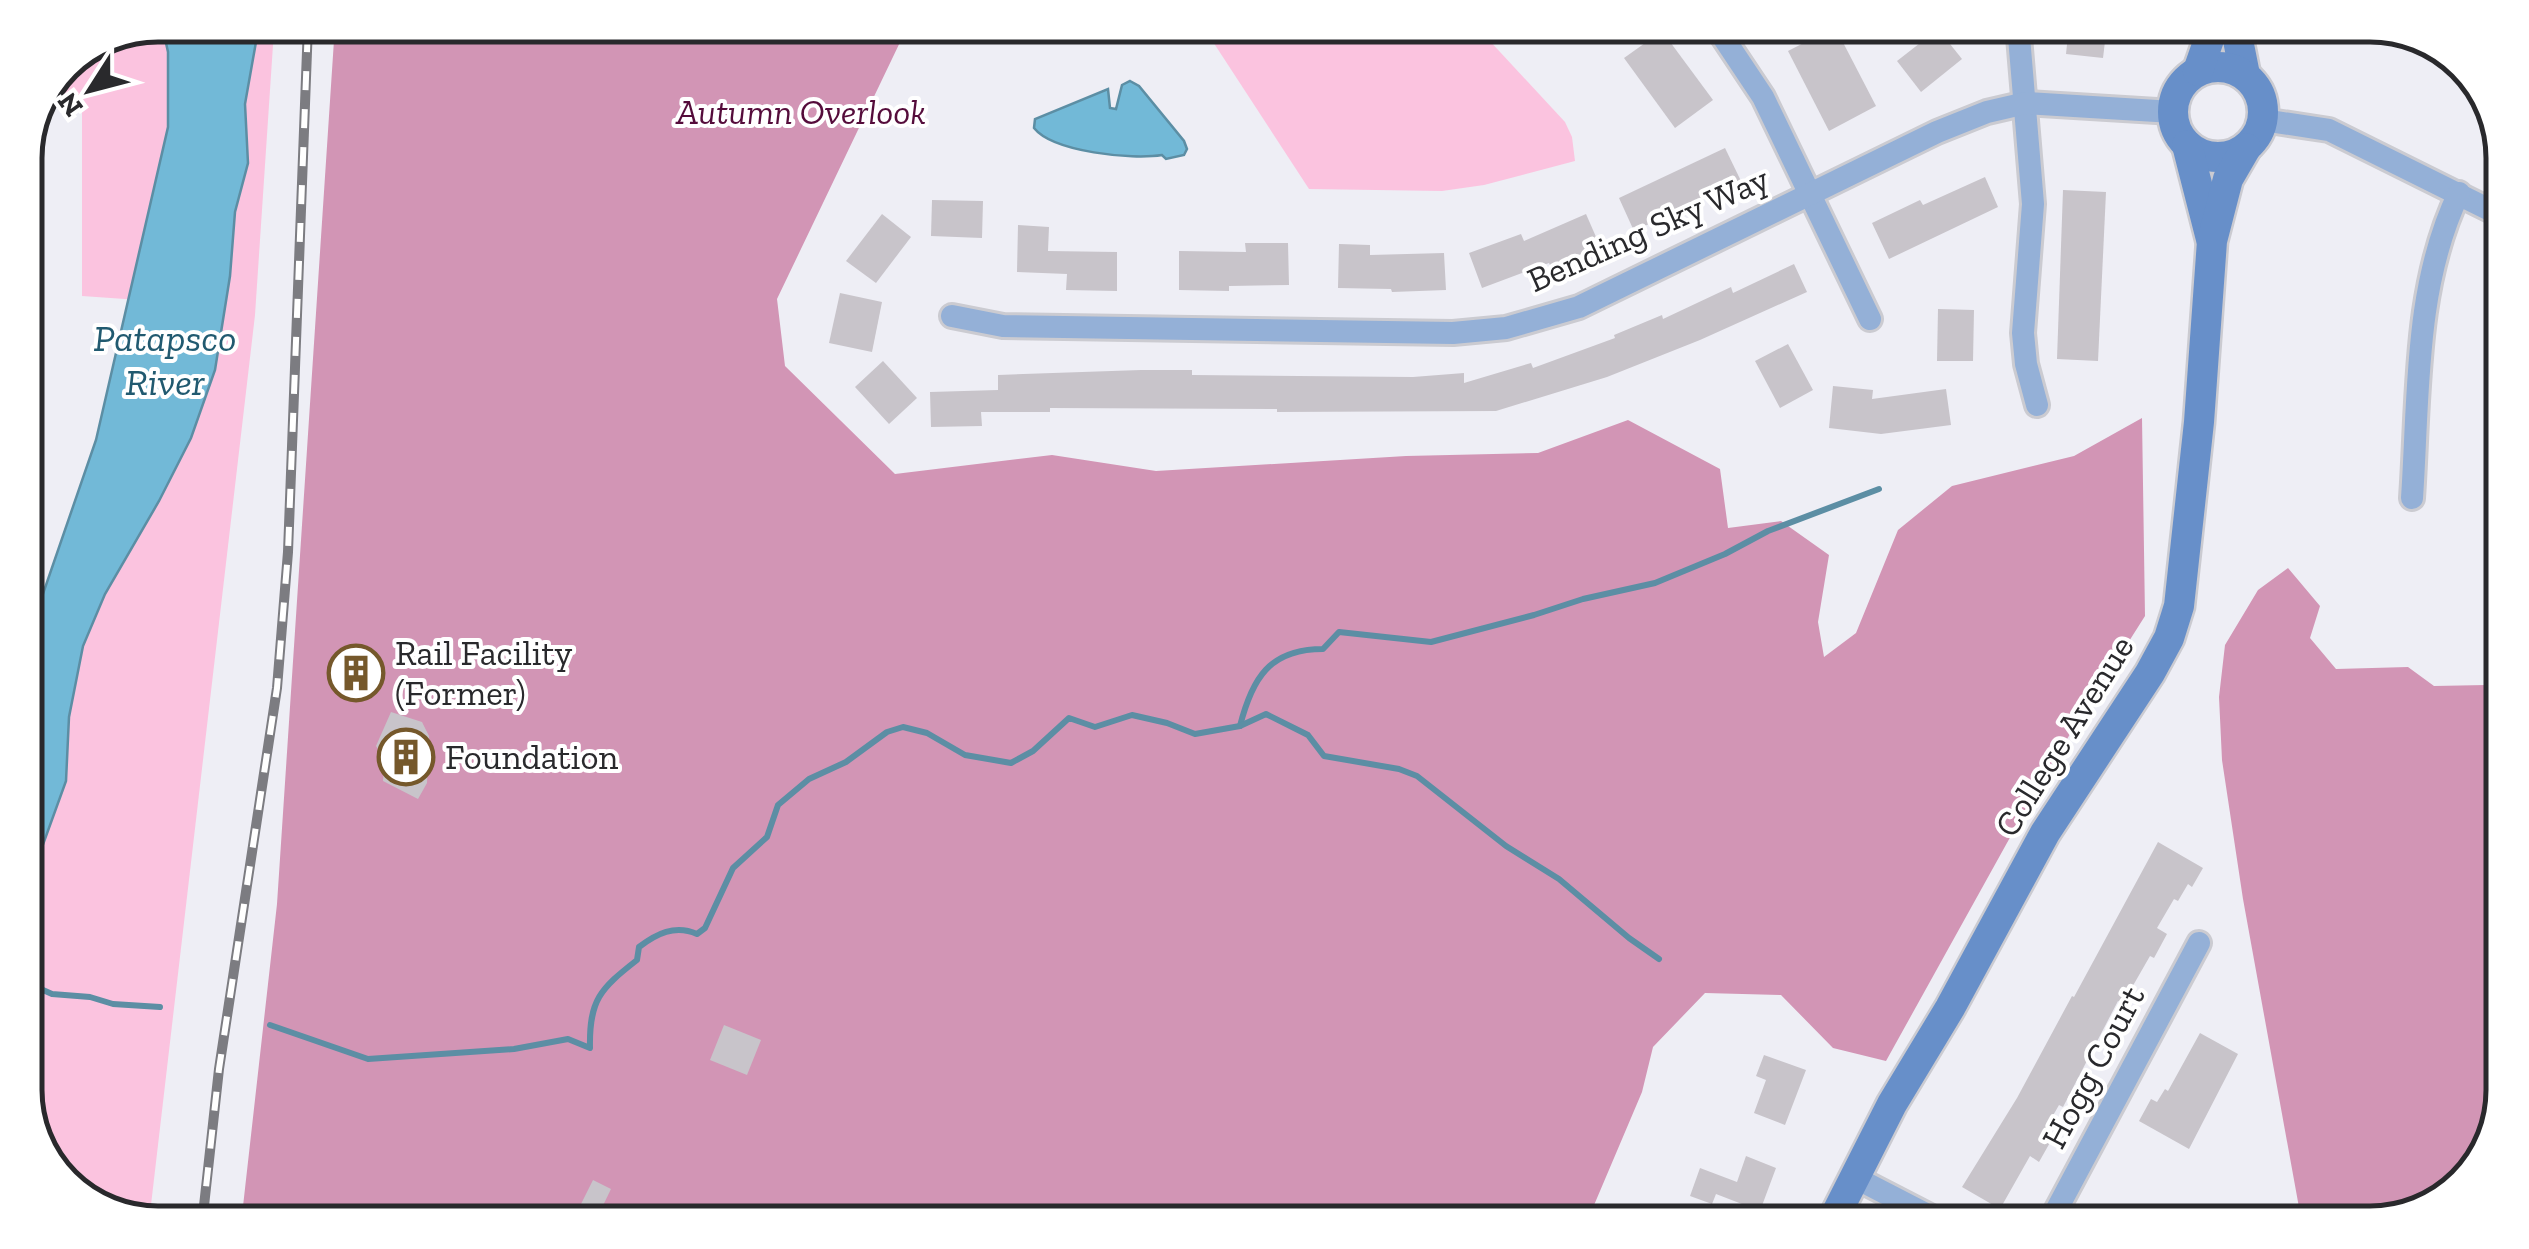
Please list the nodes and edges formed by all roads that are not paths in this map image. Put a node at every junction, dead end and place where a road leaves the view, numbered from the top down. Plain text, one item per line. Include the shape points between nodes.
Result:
1 (1726, 42) edge
2 (2020, 42) edge
3 (2208, 42) edge
4 (2238, 42) edge
5 (2198, 71) junction
6 (2245, 75) junction
7 (2026, 104) junction
8 (2173, 112) junction
9 (2263, 120) junction
10 (2187, 145) junction
11 (2246, 148) junction
12 (2459, 193) junction
13 (1812, 194) junction
14 (2486, 207) edge
15 (2212, 242) junction
16 (952, 316) dead end
17 (1870, 320) dead end
18 (2037, 405) dead end
19 (2412, 498) dead end
20 (2199, 958) dead end
21 (1854, 1177) junction
22 (1840, 1206) edge
23 (1910, 1206) edge
24 (2059, 1206) edge

1 - 13 street
2 - 7 street
3 - 5 street
4 - 6 street
5 - 6 street via 2214,66
5 - 8 street via 2178,90
6 - 9 street via 2257,87
7 - 8 street, Bending Sky Way
7 - 13 street, Bending Sky Way via 1936,132
7 - 18 street via 2033,204 2024,334
8 - 10 street, College Avenue
9 - 11 street, College Avenue
9 - 12 street via 2329,130
10 - 11 street via 2206,156 2227,157
10 - 15 street, College Avenue
11 - 15 street, College Avenue via 2228,178
12 - 14 street
12 - 19 street via 2440,231 2429,278
13 - 16 street, Bending Sky Way via 1579,307 1506,328 1453,333 1003,326
13 - 17 street
15 - 21 street, College Avenue via 2199,422 2179,606 2169,638 2045,833
20 - 24 street, Hogg Court
21 - 22 street, College Avenue
21 - 23 street

